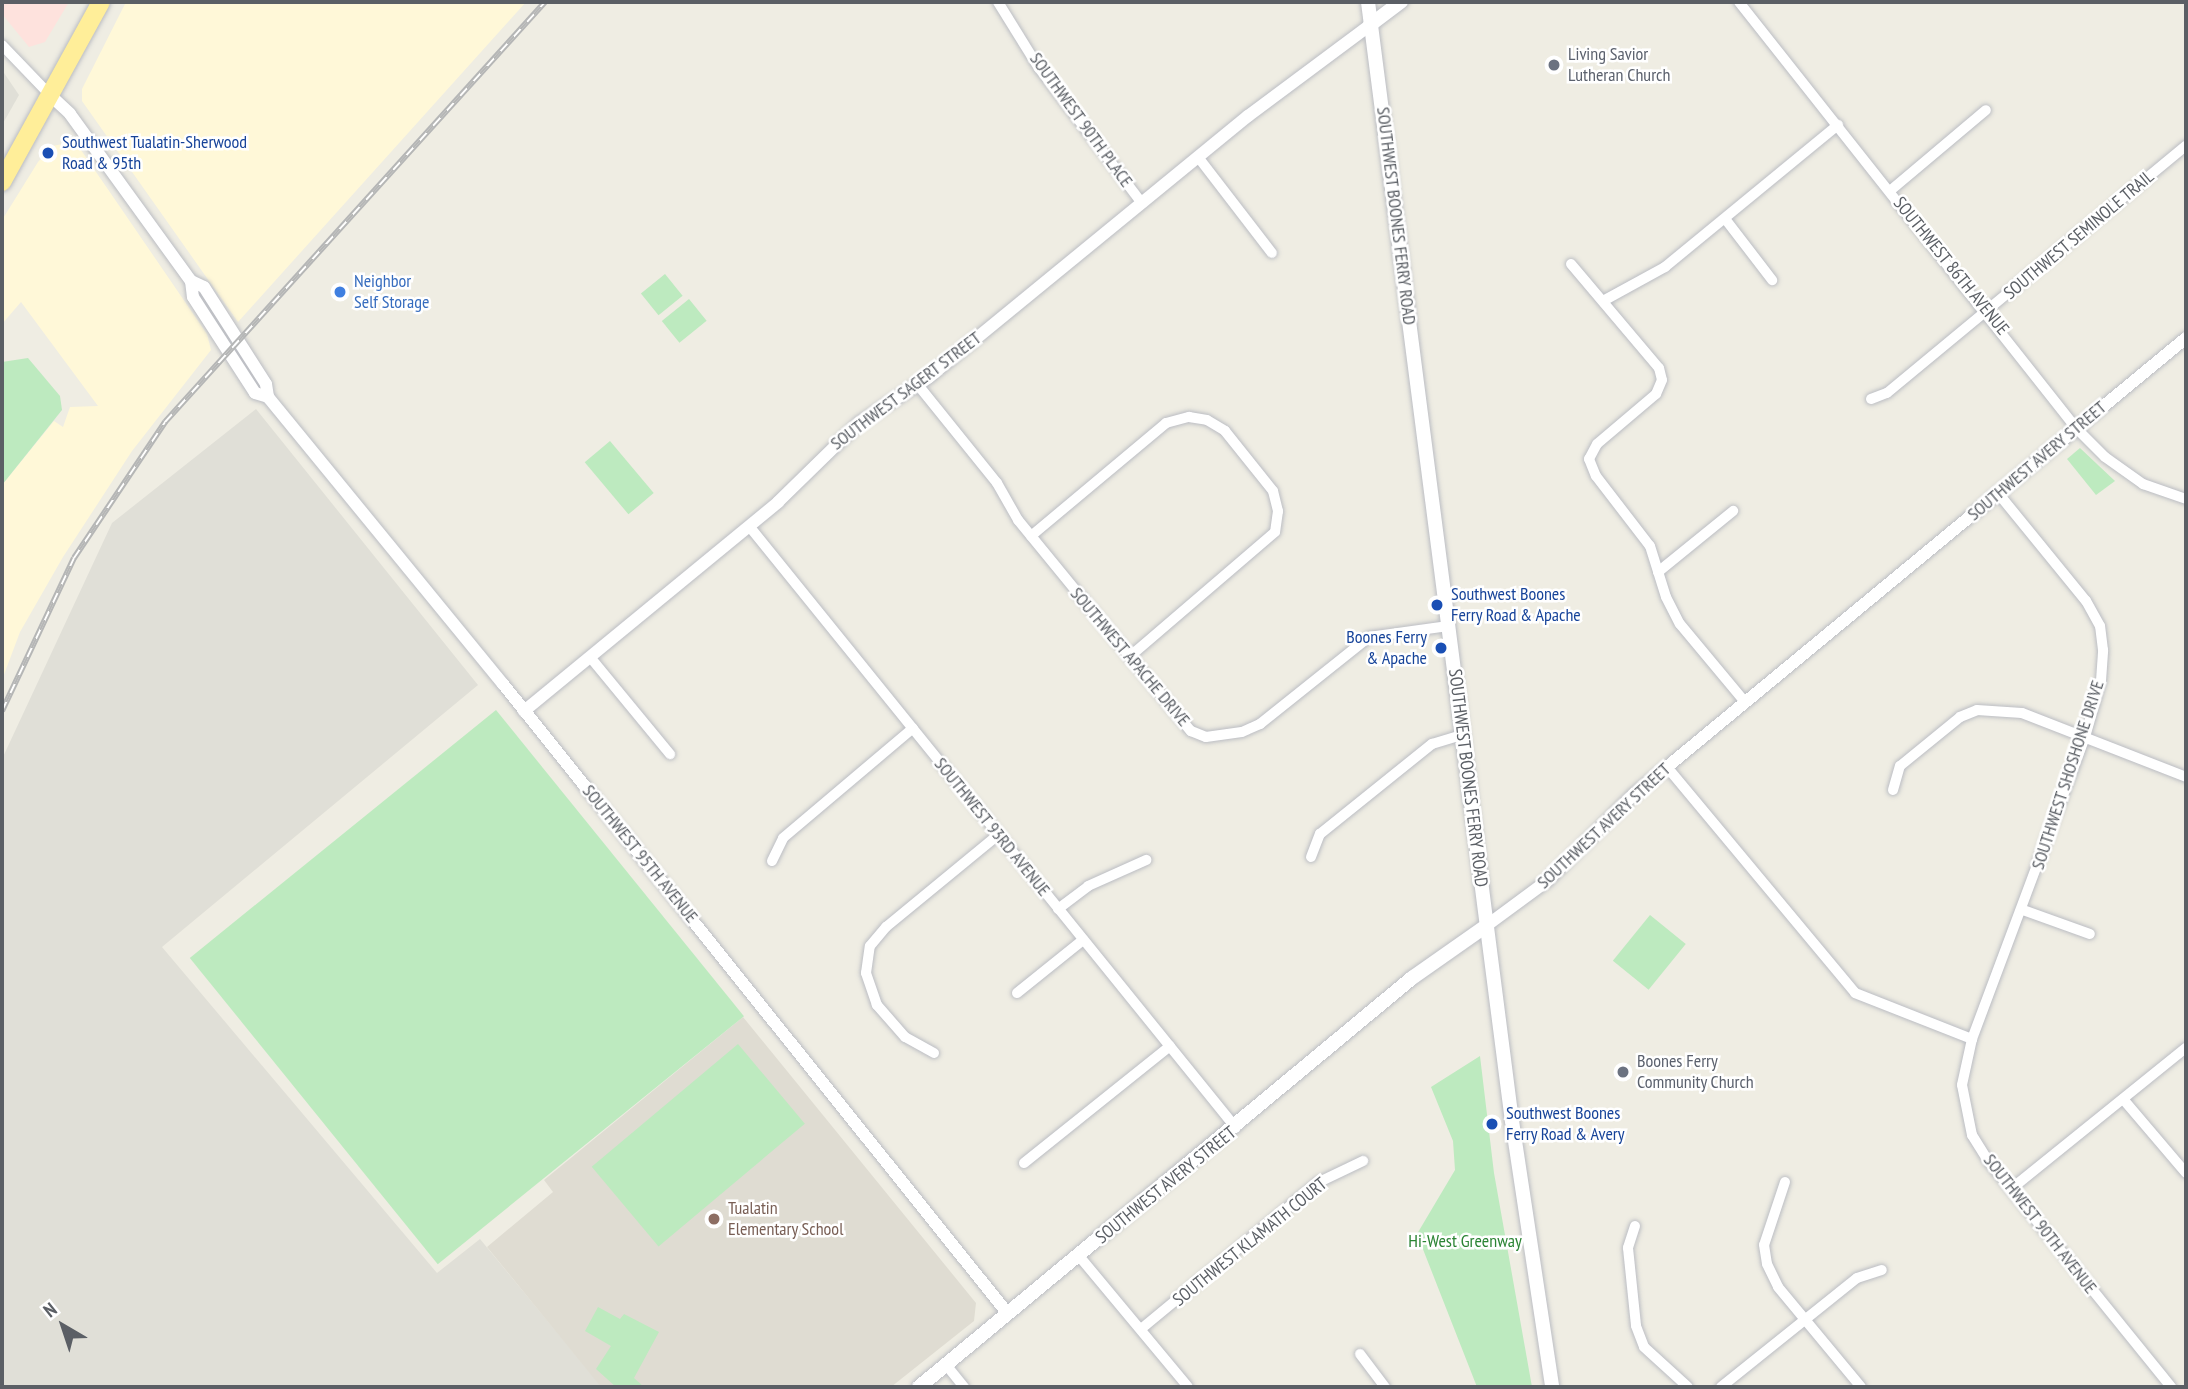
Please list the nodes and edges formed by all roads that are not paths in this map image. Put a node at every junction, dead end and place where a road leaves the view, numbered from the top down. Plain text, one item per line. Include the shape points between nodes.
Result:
1 (101, 2) edge
2 (998, 2) edge
3 (1368, 2) edge
4 (1401, 2) edge
5 (1739, 2) edge
6 (1370, 25) junction
7 (2, 45) edge
8 (51, 96) junction
9 (1986, 110) dead end
10 (1838, 125) junction
11 (2186, 146) edge
12 (1198, 158) junction
13 (2, 182) edge
14 (1891, 190) junction
15 (1142, 203) junction
16 (1726, 220) junction
17 (1272, 253) dead end
18 (1571, 264) dead end
19 (1772, 280) dead end
20 (1603, 301) junction
21 (1988, 311) junction
22 (2186, 338) edge
23 (918, 385) junction
24 (1871, 399) dead end
25 (2076, 428) junction
26 (1998, 493) junction
27 (2186, 499) edge
28 (1733, 511) dead end
29 (749, 526) junction
30 (1031, 536) junction
31 (1658, 572) junction
32 (1448, 626) junction
33 (590, 657) junction
34 (1129, 657) junction
35 (1745, 702) junction
36 (524, 711) junction
37 (913, 728) junction
38 (1462, 735) junction
39 (2085, 737) junction
40 (670, 754) dead end
41 (1667, 767) junction
42 (2186, 777) edge
43 (1893, 790) dead end
44 (998, 835) junction
45 (1311, 857) dead end
46 (1146, 860) dead end
47 (772, 861) dead end
48 (1058, 909) junction
49 (2023, 910) junction
50 (1486, 926) junction
51 (2090, 934) dead end
52 (1083, 940) junction
53 (1017, 993) dead end
54 (1972, 1039) junction
55 (1170, 1046) junction
56 (2186, 1048) edge
57 (934, 1053) dead end
58 (2123, 1100) junction
59 (1237, 1128) junction
60 (1363, 1161) dead end
61 (1024, 1163) dead end
62 (2186, 1173) edge
63 (1785, 1182) dead end
64 (2011, 1189) junction
65 (1635, 1226) dead end
66 (1079, 1256) junction
67 (1882, 1270) dead end
68 (1009, 1314) junction
69 (1804, 1318) junction
70 (1141, 1329) junction
71 (1360, 1354) dead end
72 (947, 1366) junction
73 (919, 1387) edge
74 (964, 1387) edge
75 (1188, 1387) edge
76 (1385, 1387) edge
77 (1552, 1387) edge
78 (1688, 1387) edge
79 (1721, 1387) edge
80 (1861, 1387) edge
81 (2171, 1387) edge

1 - 8 highway
2 - 15 street, SOUTHWEST 90TH PLACE via 1039,68
3 - 6 main road, SOUTHWEST BOONES FERRY ROAD
4 - 6 main road, SOUTHWEST SAGERT STREET
5 - 10 street, SOUTHWEST 86TH AVENUE
6 - 12 street, SOUTHWEST SAGERT STREET
6 - 32 main road, SOUTHWEST BOONES FERRY ROAD
7 - 8 street, SOUTHWEST 95TH AVENUE
8 - 13 highway
8 - 36 street, SOUTHWEST 95TH AVENUE via 70,114 191,281 192,297 255,393 268,397
9 - 14 street
10 - 14 street, SOUTHWEST 86TH AVENUE
10 - 16 street
11 - 21 street, SOUTHWEST SEMINOLE TRAIL
12 - 15 street, SOUTHWEST SAGERT STREET
12 - 17 street
14 - 21 street, SOUTHWEST 86TH AVENUE
15 - 23 street, SOUTHWEST SAGERT STREET
16 - 19 street
16 - 20 street via 1665,267
18 - 20 street
20 - 31 street via 1659,368 1662,380 1656,394 1597,444 1589,459 1596,477 1650,546
21 - 24 street, SOUTHWEST SEMINOLE TRAIL via 1888,393
21 - 25 street, SOUTHWEST 86TH AVENUE
22 - 25 street, SOUTHWEST AVERY STREET
23 - 29 street, SOUTHWEST SAGERT STREET via 853,428
23 - 30 street, SOUTHWEST APACHE DRIVE via 997,483
25 - 26 street, SOUTHWEST AVERY STREET
25 - 27 street, SOUTHWEST 86TH AVENUE via 2105,457 2143,484
26 - 35 street, SOUTHWEST AVERY STREET
26 - 39 street, SOUTHWEST SHOSHONE DRIVE via 2086,601 2100,626 2101,681
28 - 31 street
29 - 33 street, SOUTHWEST SAGERT STREET
29 - 37 street, SOUTHWEST 93RD AVENUE
30 - 34 street, SOUTHWEST APACHE DRIVE
30 - 34 street via 1166,424 1189,417 1207,420 1225,432 1273,491 1278,512 1275,532
31 - 35 street via 1680,624
32 - 34 street, SOUTHWEST APACHE DRIVE via 1369,638 1260,724 1222,737 1191,731
32 - 38 main road, SOUTHWEST BOONES FERRY ROAD
33 - 36 street, SOUTHWEST SAGERT STREET
33 - 40 street
35 - 41 street, SOUTHWEST AVERY STREET
36 - 68 street, SOUTHWEST 95TH AVENUE
37 - 44 street, SOUTHWEST 93RD AVENUE
37 - 47 street via 783,838
38 - 45 street via 1439,740 1320,834
38 - 50 main road, SOUTHWEST BOONES FERRY ROAD
39 - 42 street
39 - 43 street via 2022,713 1977,710 1960,717 1900,766
39 - 49 street, SOUTHWEST SHOSHONE DRIVE
41 - 50 street, SOUTHWEST AVERY STREET via 1547,881
41 - 54 street via 1855,993
44 - 48 street, SOUTHWEST 93RD AVENUE
44 - 57 street via 886,927 870,946 866,973 877,1005 905,1037
46 - 48 street via 1088,887
48 - 52 street, SOUTHWEST 93RD AVENUE
49 - 51 street
49 - 54 street, SOUTHWEST SHOSHONE DRIVE
50 - 59 main road, SOUTHWEST AVERY STREET via 1412,978
50 - 77 main road, SOUTHWEST BOONES FERRY ROAD via 1538,1317
52 - 53 street
52 - 55 street, SOUTHWEST 93RD AVENUE
54 - 64 street, SOUTHWEST 90TH AVENUE via 1962,1085 1964,1109 1972,1135
55 - 59 street, SOUTHWEST 93RD AVENUE
55 - 61 street
56 - 58 street
58 - 62 street
58 - 64 street
59 - 66 main road, SOUTHWEST AVERY STREET
60 - 70 street, SOUTHWEST KLAMATH COURT via 1319,1182
63 - 69 street via 1764,1245 1778,1287
64 - 81 street, SOUTHWEST 90TH AVENUE
65 - 78 street via 1628,1248 1636,1326 1644,1348
66 - 68 main road, SOUTHWEST AVERY STREET
66 - 70 street
67 - 69 street via 1857,1278
68 - 72 main road, SOUTHWEST AVERY STREET
69 - 79 street
69 - 80 street
70 - 75 street
71 - 76 street
72 - 73 main road, SOUTHWEST AVERY STREET
72 - 74 street

